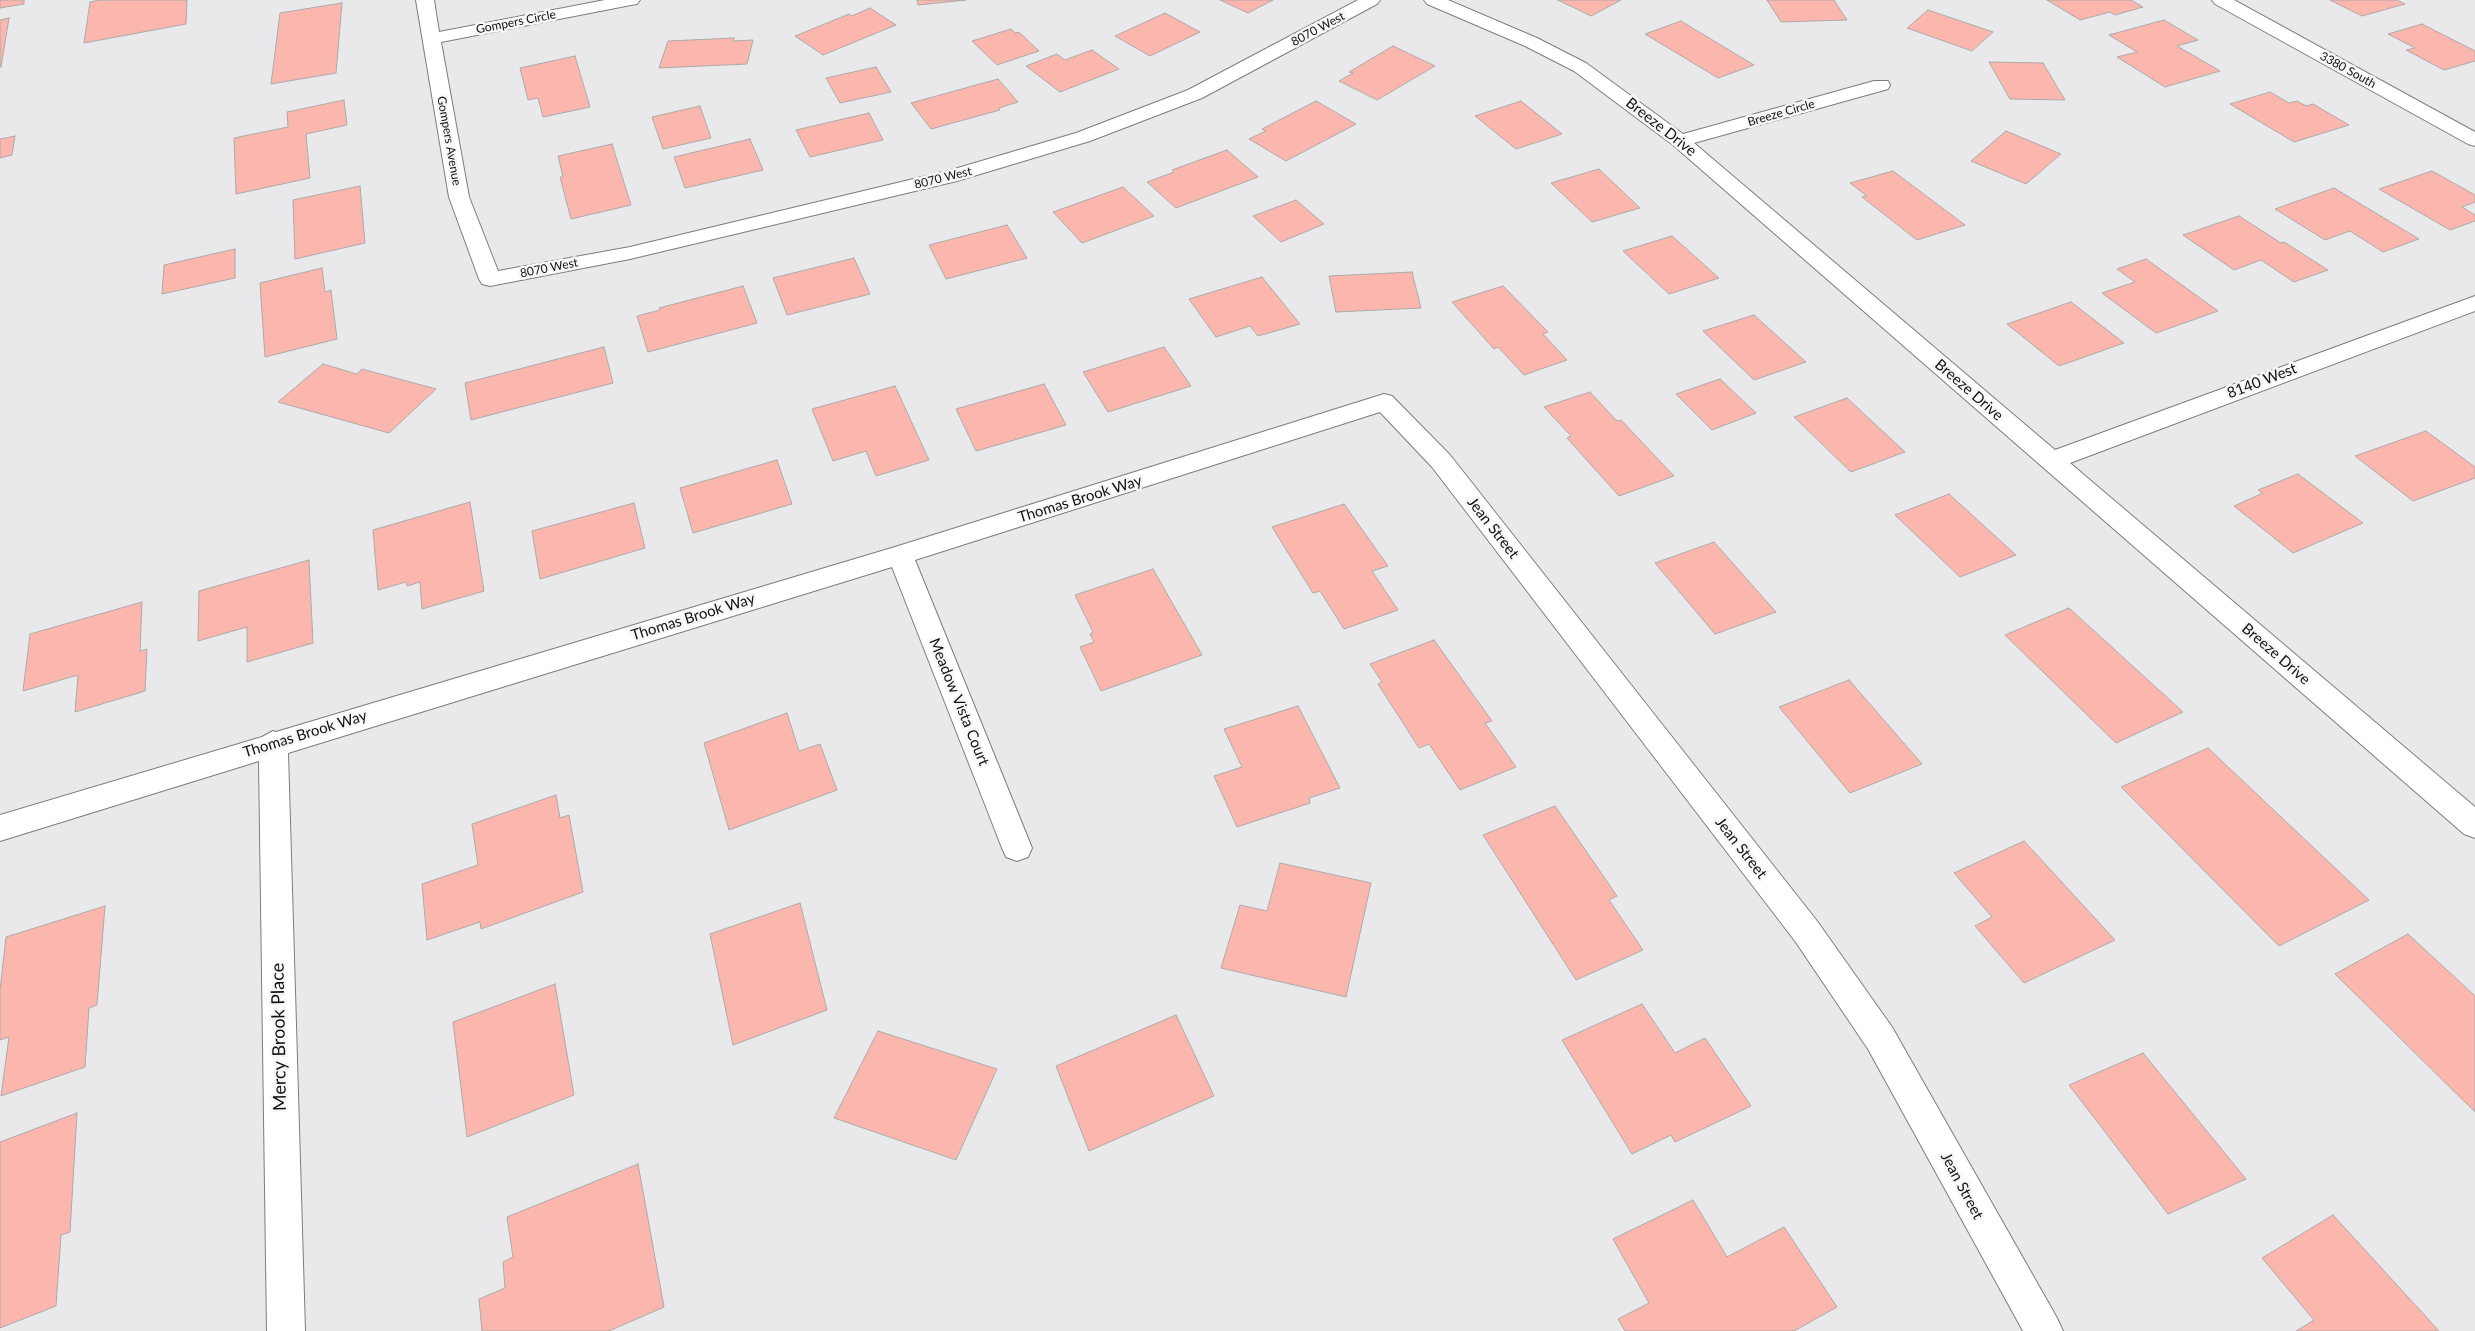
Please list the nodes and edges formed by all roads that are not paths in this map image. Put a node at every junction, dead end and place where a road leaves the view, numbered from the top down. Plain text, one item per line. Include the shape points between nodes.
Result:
1 (425, 0) edge
2 (631, 0) edge
3 (1371, 0) edge
4 (1433, 0) edge
5 (2221, 0) edge
6 (431, 39) junction
7 (1881, 85) dead end
8 (2475, 140) edge
9 (1680, 141) junction
10 (490, 279) joint
11 (2475, 303) edge
12 (1384, 402) joint
13 (2050, 461) junction
14 (900, 555) junction
15 (273, 744) junction
16 (2464, 801) edge
17 (2475, 825) edge
18 (0, 828) edge
19 (1017, 848) dead end
20 (286, 1331) edge
21 (2044, 1331) edge

1 - 6 street, Gompers Avenue
2 - 6 street, Gompers Circle
3 - 10 street, 8070 West via 1195,94 1083,138 928,182 630,253
4 - 9 street, Breeze Drive via 1531,42 1580,68
5 - 8 street, 3380 South
6 - 10 street, Gompers Avenue via 459,197
7 - 9 street, Breeze Circle
9 - 13 street, Breeze Drive
11 - 13 street, 8140 West
12 - 14 street, Thomas Brook Way
12 - 21 street, Jean Street via 1440,461 1806,931 1880,1038
13 - 16 street, Breeze Drive
14 - 15 street, Thomas Brook Way
14 - 19 street, Meadow Vista Court
15 - 18 street, Thomas Brook Way
15 - 20 street, Mercy Brook Place
16 - 17 street, Breeze Drive

